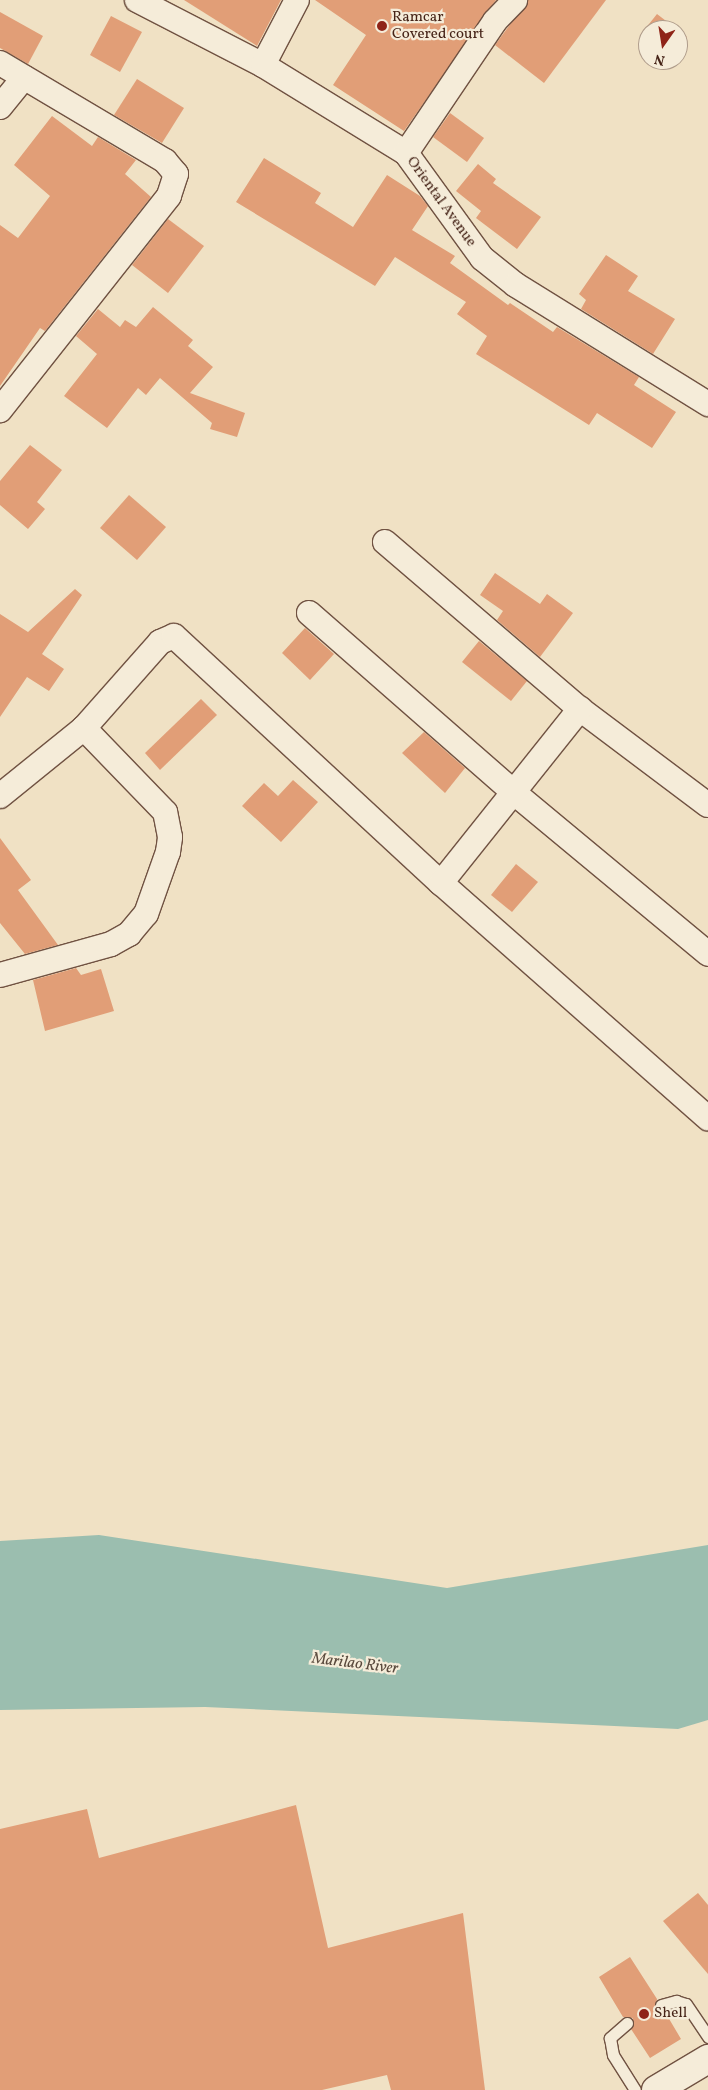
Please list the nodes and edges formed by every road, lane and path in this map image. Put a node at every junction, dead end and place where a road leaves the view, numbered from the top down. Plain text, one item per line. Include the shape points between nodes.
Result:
1 (137, 0) edge
2 (297, 0) edge
3 (515, 0) edge
4 (0, 63) edge
5 (263, 65) junction
6 (24, 78) junction
7 (0, 107) edge
8 (406, 153) junction
9 (708, 404) edge
10 (0, 410) edge
11 (386, 542) dead end
12 (309, 613) dead end
13 (580, 709) junction
14 (84, 728) junction
15 (512, 791) junction
16 (0, 796) edge
17 (708, 805) edge
18 (441, 883) junction
19 (708, 954) edge
20 (0, 975) edge
21 (708, 1118) edge
22 (660, 2005) dead end
23 (627, 2023) dead end
24 (708, 2037) edge
25 (708, 2058) edge
26 (635, 2090) edge
27 (656, 2090) edge

1 - 5 street, Oriental Avenue
2 - 5 street
3 - 8 street via 495,21
4 - 6 street
5 - 8 street, Oriental Avenue
6 - 7 street
6 - 10 street via 165,161 176,174 170,196
8 - 9 street, Oriental Avenue via 482,258 516,285
11 - 13 street
12 - 15 street
13 - 15 street
13 - 17 street
14 - 16 street
14 - 18 street via 160,642 174,636
14 - 20 street via 164,812 170,837 168,852 146,914 129,934 111,944
15 - 18 street
15 - 19 street
18 - 21 street
22 - 24 lane via 676,2001 686,2004
23 - 26 lane via 610,2038 614,2055
25 - 27 main road

